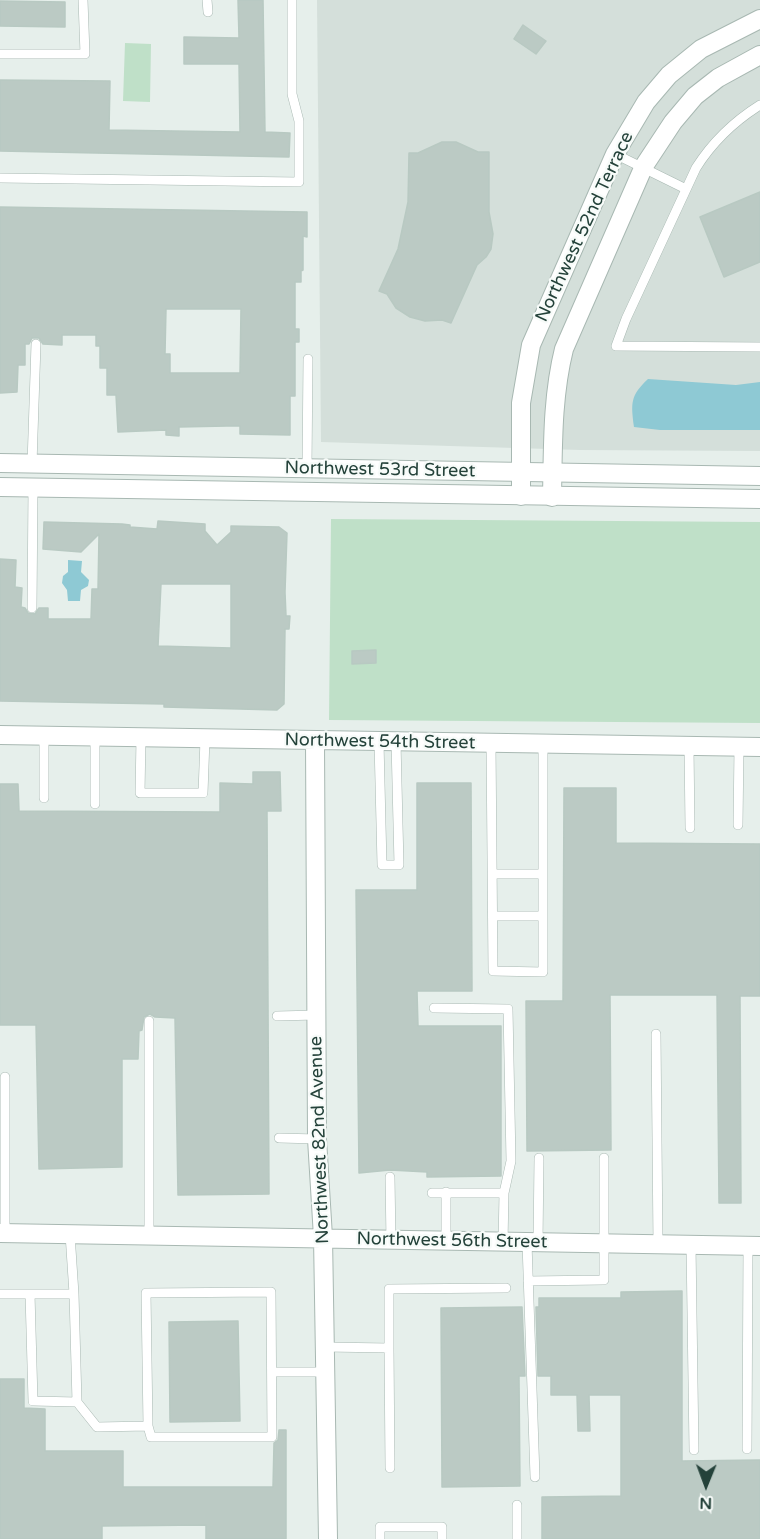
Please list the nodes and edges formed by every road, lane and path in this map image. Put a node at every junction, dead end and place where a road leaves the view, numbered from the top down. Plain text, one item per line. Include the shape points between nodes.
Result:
1 (83, 0) edge
2 (207, 0) edge
3 (292, 0) edge
4 (208, 12) dead end
5 (760, 20) edge
6 (0, 54) edge
7 (760, 55) edge
8 (760, 105) edge
9 (615, 154) junction
10 (644, 166) junction
11 (0, 178) edge
12 (684, 188) junction
13 (555, 292) junction
14 (583, 304) junction
15 (36, 344) dead end
16 (760, 347) edge
17 (308, 359) dead end
18 (0, 463) edge
19 (32, 464) junction
20 (307, 468) junction
21 (521, 472) junction
22 (552, 473) junction
23 (760, 476) edge
24 (0, 487) edge
25 (33, 488) junction
26 (521, 496) junction
27 (552, 496) junction
28 (760, 499) edge
29 (32, 608) dead end
30 (0, 735) edge
31 (44, 736) junction
32 (95, 737) junction
33 (141, 738) junction
34 (205, 739) junction
35 (315, 741) junction
36 (388, 742) junction
37 (491, 744) junction
38 (543, 744) junction
39 (689, 746) junction
40 (739, 747) junction
41 (760, 747) edge
42 (44, 798) dead end
43 (95, 804) dead end
44 (738, 825) dead end
45 (690, 828) dead end
46 (492, 874) junction
47 (543, 874) junction
48 (493, 916) junction
49 (543, 916) junction
50 (434, 1008) dead end
51 (317, 1015) junction
52 (277, 1016) dead end
53 (149, 1021) dead end
54 (656, 1034) dead end
55 (5, 1077) dead end
56 (279, 1138) dead end
57 (317, 1139) junction
58 (539, 1158) dead end
59 (604, 1158) dead end
60 (390, 1177) dead end
61 (432, 1192) dead end
62 (446, 1192) junction
63 (504, 1193) junction
64 (3, 1233) edge
65 (70, 1234) junction
66 (149, 1235) junction
67 (323, 1237) junction
68 (391, 1242) junction
69 (446, 1242) junction
70 (503, 1243) junction
71 (533, 1243) junction
72 (604, 1244) junction
73 (658, 1245) junction
74 (691, 1245) junction
75 (754, 1246) edge
76 (528, 1281) junction
77 (506, 1288) dead end
78 (0, 1294) edge
79 (30, 1294) junction
80 (74, 1294) junction
81 (325, 1347) junction
82 (389, 1348) junction
83 (272, 1372) junction
84 (325, 1372) junction
85 (77, 1402) junction
86 (148, 1426) junction
87 (747, 1449) dead end
88 (694, 1450) dead end
89 (390, 1468) dead end
90 (535, 1477) dead end
91 (517, 1505) dead end
92 (328, 1539) edge
93 (380, 1539) edge
94 (442, 1539) edge
95 (517, 1539) edge

1 - 6 lane via 86,54
2 - 4 lane
3 - 11 lane via 292,94 299,121 299,182
5 - 9 street, Northwest 52nd Terrace via 701,49 669,75 646,102
7 - 10 street, Northwest 52nd Terrace via 695,96
8 - 12 lane via 736,120 709,147
9 - 10 lane
9 - 13 street, Northwest 52nd Terrace
10 - 12 lane
10 - 14 street, Northwest 52nd Terrace
12 - 16 lane via 616,346
13 - 14 street
13 - 21 street, Northwest 52nd Terrace via 531,345 524,375
14 - 22 street, Northwest 52nd Terrace via 557,376
15 - 19 lane
17 - 20 lane
18 - 19 street, Northwest 53rd Street
19 - 20 street, Northwest 53rd Street
19 - 25 street
20 - 21 street, Northwest 53rd Street
21 - 22 street, Northwest 53rd Street
21 - 26 street, Northwest 52nd Terrace
22 - 23 street, Northwest 53rd Street
22 - 27 street, Northwest 52nd Terrace
24 - 25 street, Northwest 53rd Street
25 - 26 street, Northwest 53rd Street
25 - 29 lane
26 - 27 street, Northwest 53rd Street
27 - 28 street, Northwest 53rd Street
30 - 31 street, Northwest 54th Street
31 - 32 street, Northwest 54th Street
31 - 42 lane
32 - 33 street, Northwest 54th Street
32 - 43 lane
33 - 34 street, Northwest 54th Street
33 - 34 lane via 140,793 203,793
34 - 35 street, Northwest 54th Street
35 - 36 street, Northwest 54th Street
35 - 51 street, Northwest 82nd Avenue
36 - 36 lane via 382,865 399,865
36 - 37 street, Northwest 54th Street
37 - 38 street, Northwest 54th Street
37 - 46 lane
38 - 39 street, Northwest 54th Street
38 - 47 lane
39 - 40 street, Northwest 54th Street
39 - 45 lane
40 - 41 street, Northwest 54th Street
40 - 44 lane
46 - 47 lane
46 - 48 lane
47 - 49 lane
48 - 49 lane
48 - 49 lane via 493,971 543,972
50 - 63 lane via 508,1009 511,1161
51 - 52 lane
51 - 57 street, Northwest 82nd Avenue
53 - 66 lane
54 - 73 lane
55 - 64 lane
56 - 57 lane
57 - 67 street, Northwest 82nd Avenue
58 - 71 lane
59 - 72 lane
60 - 68 lane
61 - 62 lane
62 - 63 lane
62 - 69 lane
63 - 70 lane
64 - 65 street, Northwest 56th Street
65 - 66 street, Northwest 56th Street
65 - 80 lane
66 - 67 street, Northwest 56th Street
67 - 68 street, Northwest 56th Street
67 - 81 street, Northwest 82nd Avenue
68 - 69 street, Northwest 56th Street
69 - 70 street, Northwest 56th Street
70 - 71 street, Northwest 56th Street
71 - 72 street, Northwest 56th Street
71 - 76 lane
72 - 73 street, Northwest 56th Street
72 - 76 lane via 604,1280
73 - 74 street, Northwest 56th Street
74 - 75 street, Northwest 56th Street
74 - 88 lane
75 - 87 lane
76 - 90 lane
77 - 82 lane via 389,1289
78 - 79 lane
79 - 80 lane
79 - 85 lane via 33,1401
80 - 85 lane
81 - 82 lane
81 - 84 street, Northwest 82nd Avenue
82 - 89 lane
83 - 84 lane
83 - 86 lane via 272,1437 151,1437
83 - 86 lane via 271,1292 146,1293
84 - 92 street, Northwest 82nd Avenue
85 - 86 lane via 97,1427
91 - 95 lane
93 - 94 lane via 380,1527 442,1527

